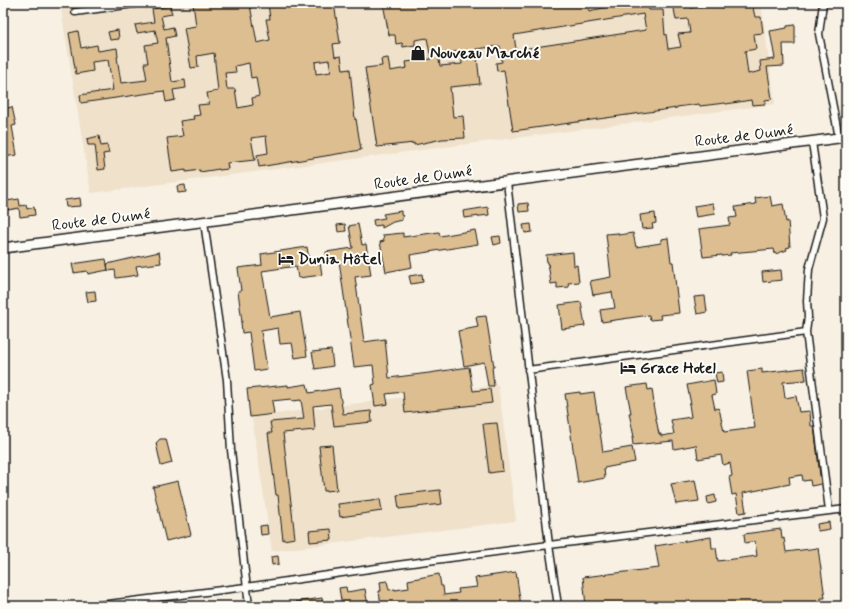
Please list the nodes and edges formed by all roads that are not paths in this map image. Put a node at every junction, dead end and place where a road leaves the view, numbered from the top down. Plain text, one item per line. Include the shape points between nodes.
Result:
1 (141, 3) edge
2 (822, 3) edge
3 (75, 12) dead end
4 (842, 138) edge
5 (812, 142) junction
6 (507, 182) junction
7 (204, 222) junction
8 (3, 248) edge
9 (806, 332) junction
10 (528, 370) junction
11 (846, 509) edge
12 (829, 510) junction
13 (549, 545) junction
14 (246, 588) junction
15 (92, 606) edge
16 (249, 606) edge
17 (558, 606) edge

1 - 3 street
2 - 4 street via 819,34
4 - 5 street, Route de Oumé
5 - 6 street, Route de Oumé
5 - 9 street via 823,218 809,270
6 - 7 street, Route de Oumé
6 - 10 street
7 - 8 street, Route de Oumé
7 - 14 street via 227,380 231,450
9 - 10 street
9 - 12 street
10 - 13 street
11 - 12 street
12 - 13 street
13 - 14 street
13 - 17 street
14 - 15 street
14 - 16 street

